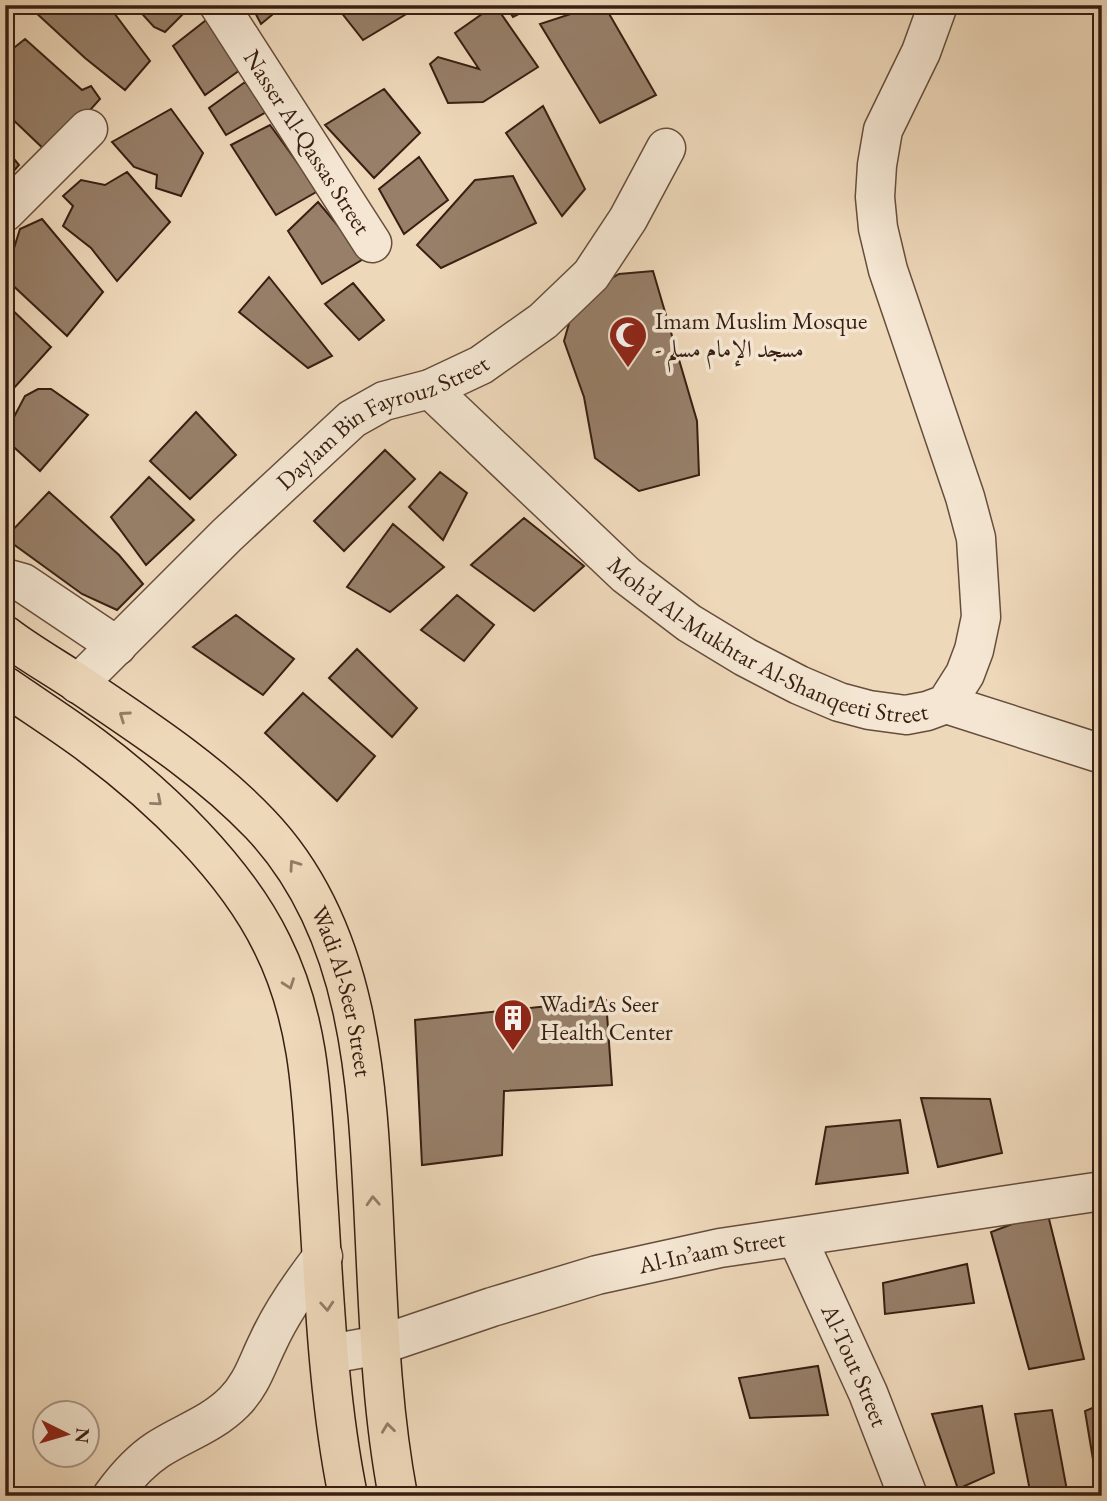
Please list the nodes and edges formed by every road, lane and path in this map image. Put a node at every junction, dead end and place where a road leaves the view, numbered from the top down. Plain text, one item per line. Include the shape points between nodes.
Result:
1 (219, 5) edge
2 (938, 5) edge
3 (88, 130) dead end
4 (666, 148) dead end
5 (5, 212) edge
6 (372, 243) dead end
7 (430, 388) junction
8 (5, 579) edge
9 (5, 635) edge
10 (117, 646) junction
11 (78, 684) junction
12 (5, 686) edge
13 (946, 704) junction
14 (1102, 754) edge
15 (1102, 1191) edge
16 (797, 1238) junction
17 (323, 1256) junction
18 (380, 1345) junction
19 (330, 1354) junction
20 (112, 1496) edge
21 (348, 1496) edge
22 (398, 1496) edge
23 (908, 1496) edge

1 - 6 street, Nasser Al-Qassas Street
2 - 13 street, Moh’d Al-Mukhtar Al-Shanqeeti Street via 883,130 875,197 888,270 976,538 981,617 965,674
3 - 5 street
4 - 7 street, Daylam Bin Fayrouz Street via 591,275 543,321 481,365
7 - 10 street, Daylam Bin Fayrouz Street via 384,401 352,419
7 - 13 street, Moh’d Al-Mukhtar Al-Shanqeeti Street via 626,575 689,623 745,657 839,702 906,715
8 - 10 street via 23,583
9 - 11 main road, Wadi Al-Seer Street
10 - 11 street, Daylam Bin Fayrouz Street
18 -> 11 main road, Wadi Al-Seer Street via 368,1121 358,1036 324,918 284,852 240,806 201,771
12 -> 17 main road, Wadi Al-Seer Street via 95,748 167,810 233,883 271,942 299,1013 311,1086
13 - 14 street
15 - 16 street, Al-In’aam Street
16 - 18 street, Al-In’aam Street via 720,1248 597,1275
16 - 23 street, Al-Tout Street via 868,1392
17 -> 19 main road, Wadi Al-Seer Street
17 - 20 street via 296,1291 252,1380 236,1400 218,1417 157,1450 126,1476
18 - 19 street, Al-In’aam Street
22 -> 18 main road, Wadi Al-Seer Street
19 - 21 main road, Wadi Al-Seer Street

